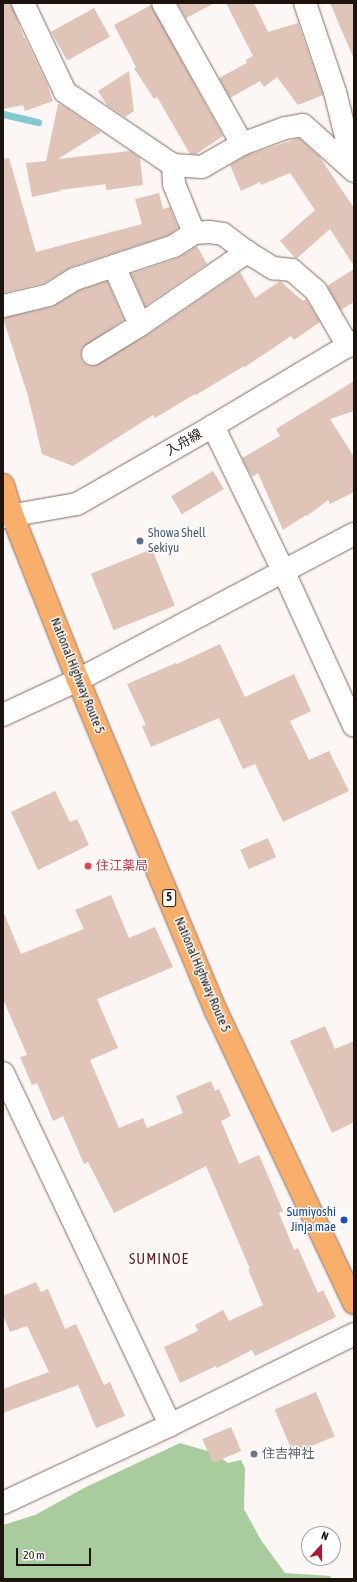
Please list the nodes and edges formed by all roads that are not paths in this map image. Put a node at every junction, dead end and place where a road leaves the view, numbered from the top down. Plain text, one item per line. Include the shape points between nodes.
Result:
1 (23, 3) edge
2 (164, 3) edge
3 (306, 3) edge
4 (242, 144) junction
5 (173, 165) junction
6 (354, 170) edge
7 (194, 233) junction
8 (247, 252) junction
9 (114, 266) junction
10 (3, 306) edge
11 (140, 324) junction
12 (351, 344) edge
13 (93, 354) dead end
14 (213, 426) junction
15 (3, 485) edge
16 (8, 517) edge
17 (354, 534) edge
18 (283, 570) junction
19 (78, 680) junction
20 (3, 715) edge
21 (354, 726) edge
22 (3, 1073) edge
23 (354, 1303) edge
24 (354, 1334) edge
25 (170, 1425) junction
26 (3, 1502) edge

1 - 5 street via 65,92
2 - 4 street
3 - 6 street via 335,92
4 - 5 street via 202,167
4 - 6 street via 285,128 304,125
5 - 7 street via 174,184
7 - 8 street via 223,234
7 - 9 street via 174,246
8 - 11 street
8 - 12 street via 273,268 292,270 316,290
9 - 10 street via 75,279 49,295
9 - 11 street
11 - 13 street
12 - 14 street, 入舟線
14 - 16 street, 入舟線 via 77,504
14 - 18 street
15 - 16 highway, National Highway Route 5 / 5
16 - 19 highway, National Highway Route 5 / 5
17 - 18 street
18 - 19 street
18 - 21 street
19 - 20 street
19 - 23 highway, National Highway Route 5 / 5 via 216,1011
22 - 25 street
24 - 25 street
25 - 26 street

